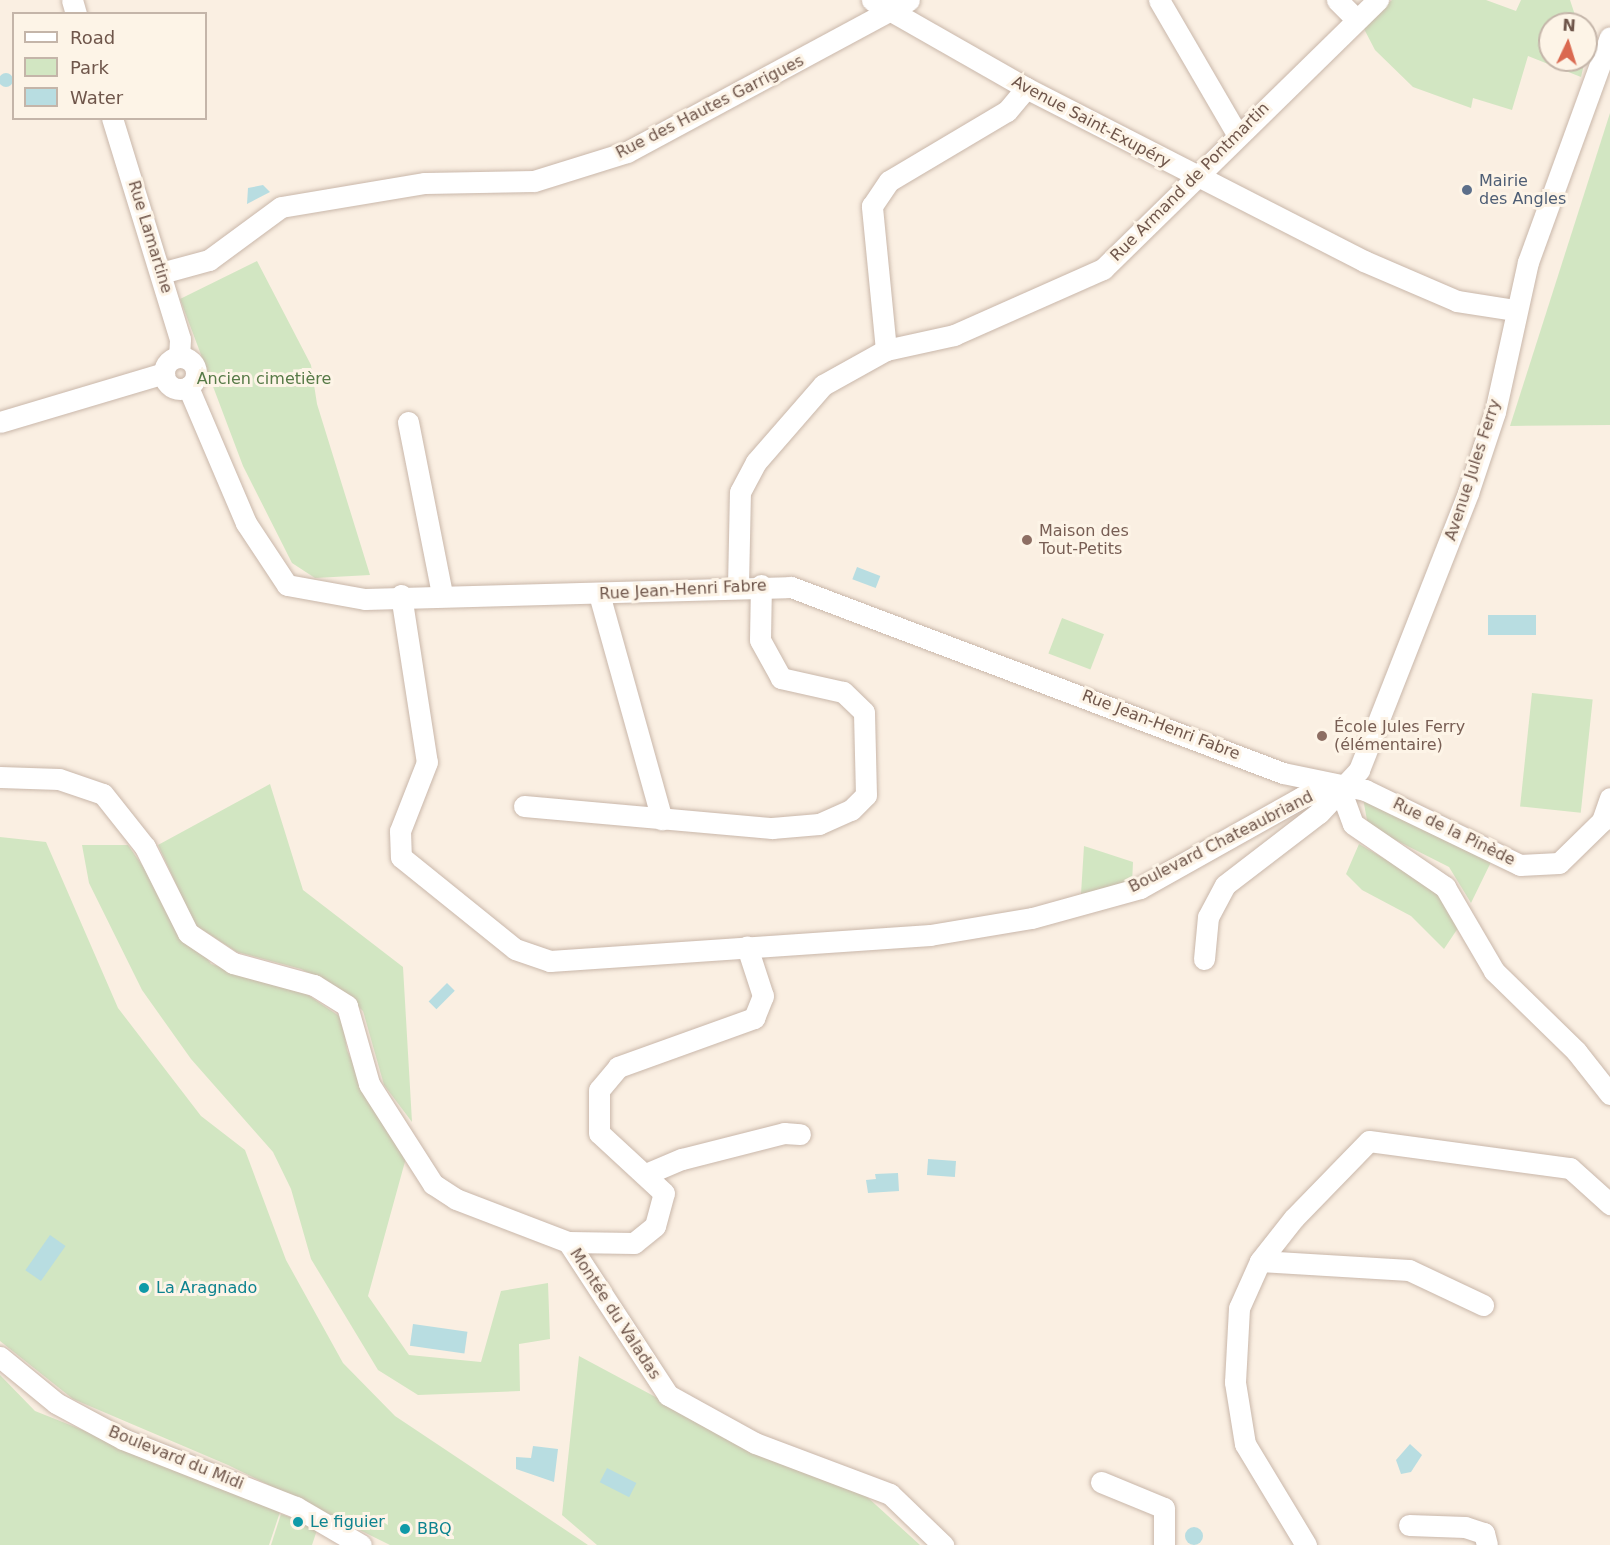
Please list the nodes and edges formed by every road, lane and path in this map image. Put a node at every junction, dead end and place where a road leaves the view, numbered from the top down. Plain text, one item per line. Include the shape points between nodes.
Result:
1 (909, 0) edge
2 (1159, 0) edge
3 (1337, 0) edge
4 (1378, 0) edge
5 (881, 5) edge
6 (1356, 20) junction
7 (1610, 37) edge
8 (1026, 88) junction
9 (113, 120) edge
10 (1237, 134) junction
11 (1197, 177) junction
12 (161, 273) junction
13 (1515, 310) junction
14 (886, 350) junction
15 (179, 356) junction
16 (164, 373) junction
17 (188, 387) junction
18 (0, 422) edge
19 (408, 422) dead end
20 (761, 585) junction
21 (738, 586) junction
22 (442, 594) junction
23 (598, 594) junction
24 (401, 595) junction
25 (0, 777) edge
26 (1339, 786) junction
27 (1610, 798) edge
28 (524, 806) dead end
29 (662, 819) junction
30 (747, 947) junction
31 (1204, 959) dead end
32 (1610, 1094) edge
33 (800, 1134) dead end
34 (646, 1174) junction
35 (1610, 1204) edge
36 (568, 1242) junction
37 (1260, 1261) junction
38 (1483, 1305) dead end
39 (0, 1357) edge
40 (1101, 1482) dead end
41 (1409, 1526) dead end
42 (361, 1545) edge
43 (943, 1545) edge
44 (1164, 1545) edge
45 (1306, 1545) edge
46 (1487, 1545) edge

1 - 5 street, Rue des Hautes Garrigues
2 - 10 street
3 - 6 street
4 - 6 street, Rue Armand de Pontmartin
5 - 8 street, Avenue Saint-Exupéry
5 - 12 street, Rue des Hautes Garrigues via 627,152 534,181 425,183 280,207 209,260
6 - 10 street, Rue Armand de Pontmartin
7 - 13 street, Avenue Jules Ferry
8 - 11 street, Avenue Saint-Exupéry
8 - 14 street via 1007,111 889,181 872,206
9 - 12 street, Rue Lamartine
10 - 11 street, Rue Armand de Pontmartin
11 - 13 street, Avenue Saint-Exupéry via 1413,284 1456,301
11 - 14 street, Rue Armand de Pontmartin via 1160,216 1083,282 954,335
12 - 15 street, Rue Lamartine via 180,339
13 - 26 street, Avenue Jules Ferry via 1495,411 1468,494 1359,770
14 - 21 street, Rue Armand de Pontmartin via 823,385 756,462 741,492
15 - 16 street via 170,360
15 - 17 street via 189,358 196,372
16 - 17 street via 174,388
16 - 18 street
17 - 24 street, Rue Jean-Henri Fabre via 246,523 286,585 364,599
19 - 22 street
20 - 21 street, Rue Jean-Henri Fabre
20 - 26 street, Rue Jean-Henri Fabre via 828,597 1283,773
20 - 29 street via 760,640 781,678 843,692 864,712 866,795 851,810 819,824 772,828
21 - 23 street, Rue Jean-Henri Fabre
22 - 23 street, Rue Jean-Henri Fabre
22 - 24 street, Rue Jean-Henri Fabre
23 - 29 street
24 - 30 street, Boulevard Chateaubriand via 427,762 400,831 401,856 515,949 550,961
25 - 36 street, Montée du Valadas via 60,779 103,794 145,847 188,933 233,963 314,985 347,1006 369,1084 433,1184
26 - 27 street, Rue de la Pinède via 1385,799 1520,865 1559,863 1602,821
26 - 30 street, Boulevard Chateaubriand via 1302,797 1140,888 1032,918 930,935
26 - 31 street, Avenue Jules Ferry via 1319,813 1225,885 1208,917
26 - 32 street via 1353,824 1445,887 1494,971 1576,1051
28 - 29 street
30 - 34 street via 763,996 754,1018 618,1067 598,1090 599,1133
33 - 34 street via 784,1133 682,1159
34 - 36 street via 664,1193 655,1226 634,1243
35 - 37 street via 1570,1168 1369,1142
36 - 43 street, Montée du Valadas via 668,1395 756,1443 890,1494
37 - 38 street via 1409,1270
37 - 45 street via 1239,1308 1235,1382 1245,1444
39 - 42 street, Boulevard du Midi via 56,1403 123,1439 296,1507
40 - 44 street via 1164,1508
41 - 46 street via 1465,1527 1484,1533

